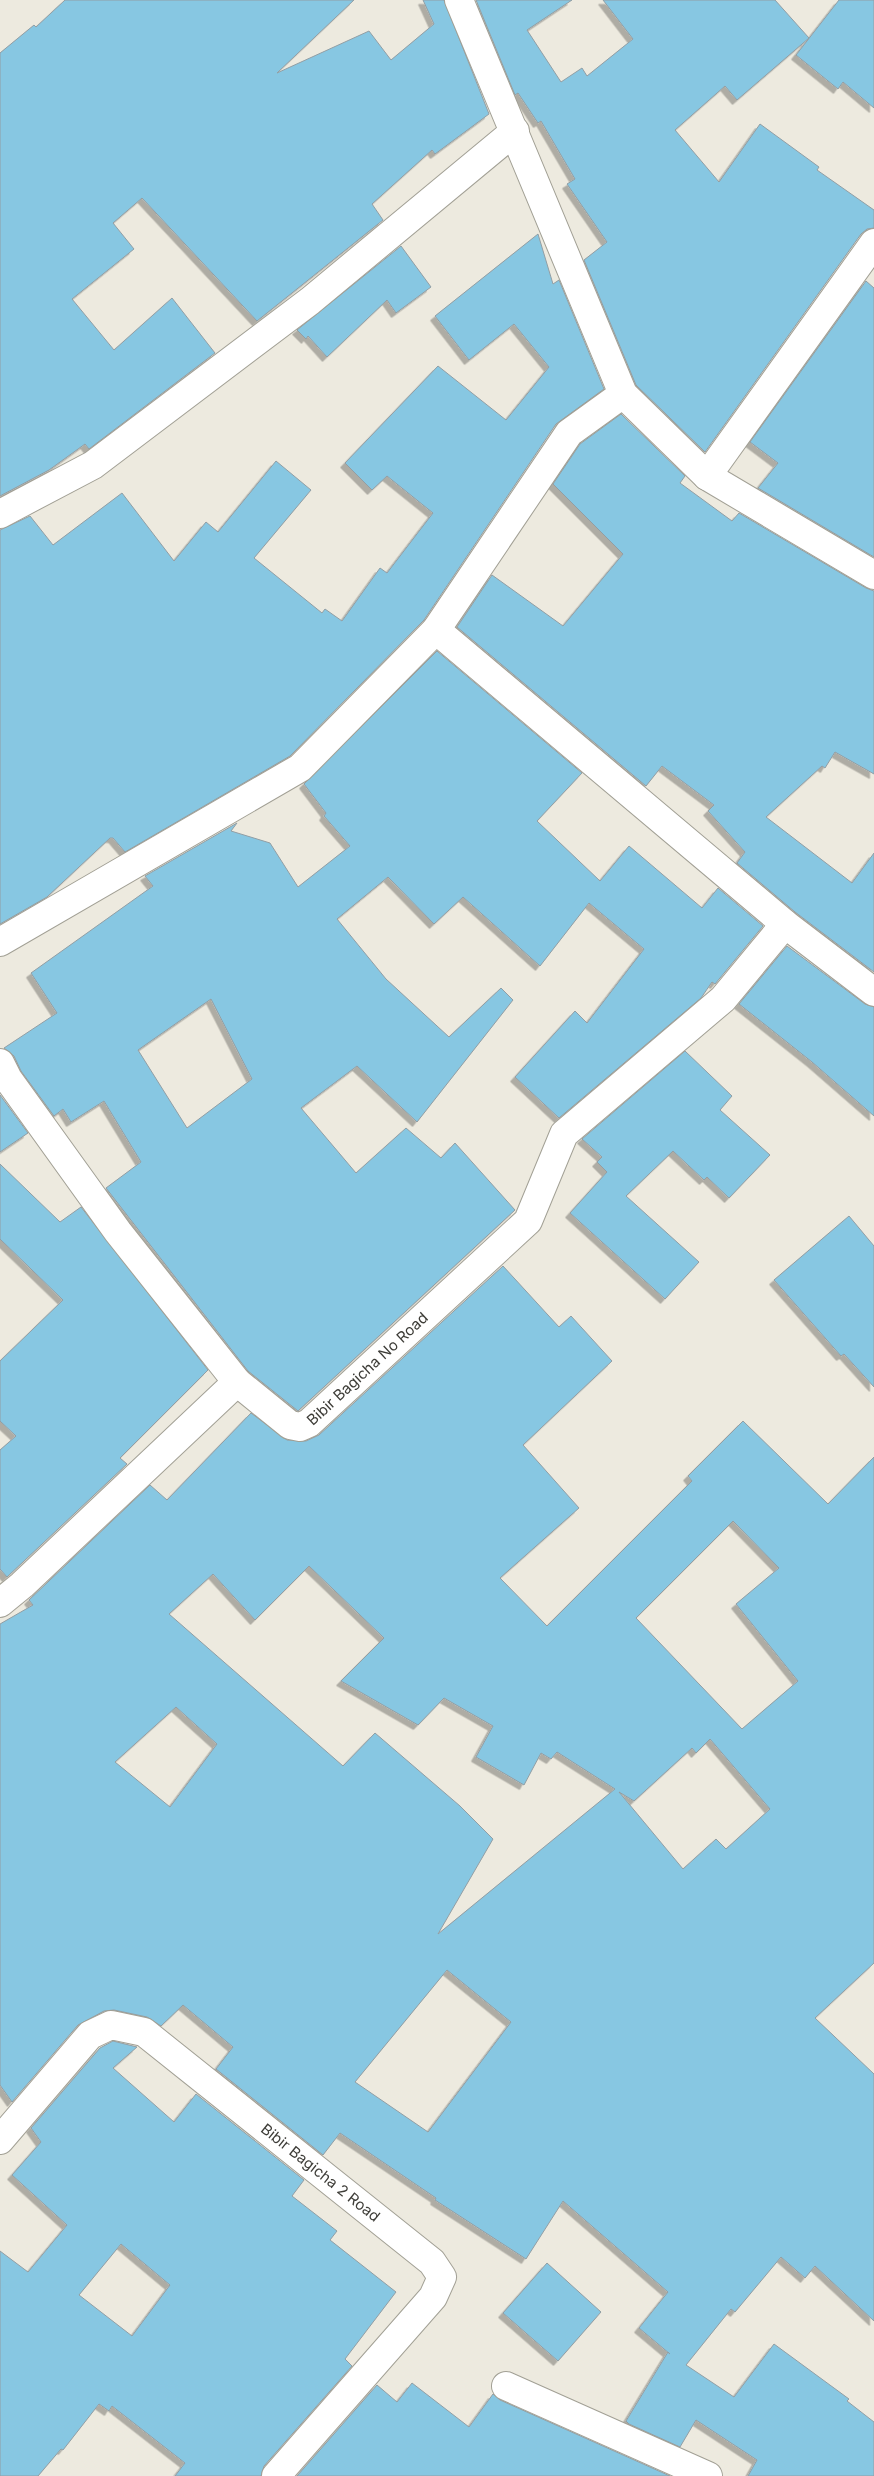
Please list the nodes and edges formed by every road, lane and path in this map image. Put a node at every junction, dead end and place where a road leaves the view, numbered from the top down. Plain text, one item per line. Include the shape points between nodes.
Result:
1 (459, 0) edge
2 (515, 131) junction
3 (874, 243) edge
4 (623, 394) junction
5 (707, 476) junction
6 (0, 514) edge
7 (874, 575) edge
8 (436, 630) junction
9 (785, 924) junction
10 (0, 942) edge
11 (874, 992) edge
12 (0, 1063) edge
13 (236, 1382) junction
14 (0, 1603) edge
15 (0, 2140) edge
16 (506, 2386) dead end
17 (276, 2476) edge
18 (708, 2476) edge

1 - 2 street
2 - 4 street
2 - 6 street via 310,301 93,465
3 - 5 street
4 - 5 street
4 - 8 street via 569,433
5 - 7 street
8 - 9 street
8 - 10 street via 300,768
9 - 11 street
9 - 13 street, Bibir Bagicha No Road via 723,999 564,1134 528,1221 309,1423 300,1427 290,1426
12 - 13 street, Bibir Bagicha No Road via 8,1080 118,1232
13 - 14 street
15 - 17 street, Bibir Bagicha 2 Road via 90,2035 111,2025 144,2032 432,2262 442,2277 433,2297
16 - 18 street

